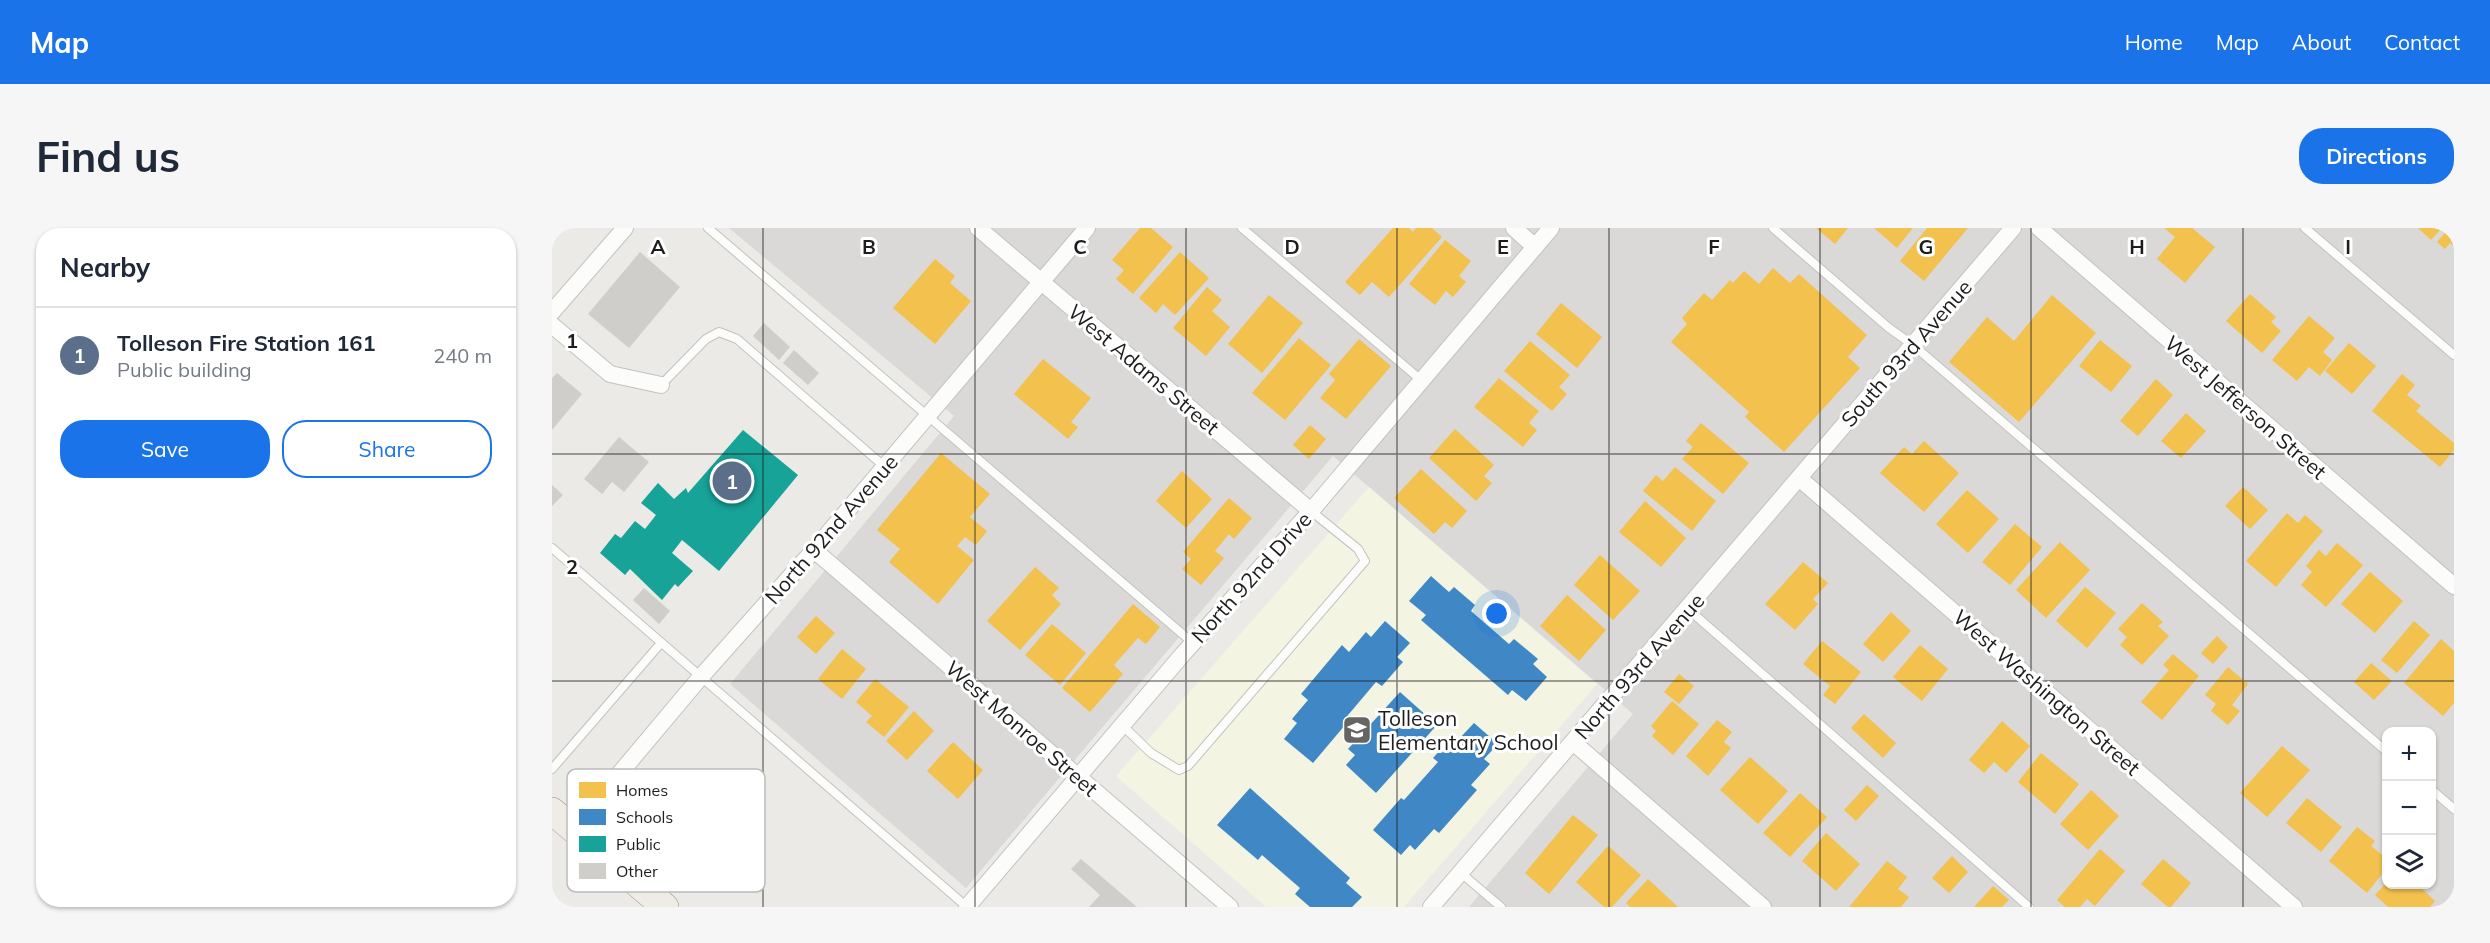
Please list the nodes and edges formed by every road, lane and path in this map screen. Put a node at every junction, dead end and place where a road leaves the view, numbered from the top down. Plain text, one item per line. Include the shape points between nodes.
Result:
1 (624, 228) edge
2 (708, 228) edge
3 (978, 228) edge
4 (1087, 228) edge
5 (1242, 228) edge
6 (1514, 228) edge
7 (1551, 228) edge
8 (1773, 228) edge
9 (2013, 228) edge
10 (2039, 228) edge
11 (2306, 228) edge
12 (1535, 247) junction
13 (1041, 281) junction
14 (552, 312) edge
15 (552, 325) edge
16 (1913, 345) junction
17 (2454, 355) edge
18 (1420, 380) junction
19 (661, 385) joint
20 (928, 417) junction
21 (885, 467) junction
22 (1799, 478) junction
23 (1311, 511) junction
24 (552, 548) edge
25 (814, 550) junction
26 (2454, 586) edge
27 (1688, 609) junction
28 (661, 643) junction
29 (1193, 643) junction
30 (700, 677) junction
31 (1122, 725) junction
32 (1574, 742) junction
33 (2382, 748) edge
34 (552, 769) edge
35 (623, 769) edge
36 (1078, 776) junction
37 (2436, 793) edge
38 (2454, 809) edge
39 (552, 810) edge
40 (567, 824) edge
41 (1461, 873) junction
42 (647, 892) edge
43 (665, 907) edge
44 (967, 907) edge
45 (1230, 907) edge
46 (1431, 907) edge
47 (1501, 907) edge
48 (1763, 907) edge
49 (2029, 907) edge
50 (2294, 907) edge

1 - 14 street
2 - 20 lane
3 - 13 street, West Adams Street
4 - 13 street, North 92nd Avenue
5 - 18 lane
6 - 12 street
7 - 12 street, North 92nd Drive
8 - 16 lane
9 - 16 street, South 93rd Avenue
10 - 26 street, West Jefferson Street
11 - 17 lane
12 - 18 street, North 92nd Drive
13 - 20 street, North 92nd Avenue
13 - 23 street, West Adams Street
15 - 19 street via 610,374
16 - 22 street, South 93rd Avenue
16 - 33 lane
18 - 23 street, North 92nd Drive
19 - 21 lane via 706,339 719,332 728,335
20 - 21 street, North 92nd Avenue
20 - 29 lane
21 - 25 street, North 92nd Avenue
22 - 27 street, North 93rd Avenue
22 - 50 street, West Washington Street
23 - 29 street, North 92nd Drive
23 - 31 lane via 1358,549 1365,561 1188,766 1179,770 1150,753
24 - 28 lane
25 - 30 street, North 92nd Avenue
25 - 36 street, West Monroe Street
27 - 32 street, North 93rd Avenue
27 - 49 lane
28 - 30 lane
28 - 34 lane
29 - 31 street, North 92nd Drive
30 - 35 street, North 92nd Avenue
30 - 44 lane
31 - 36 street, North 92nd Drive
32 - 41 street, North 93rd Avenue
32 - 48 street
36 - 44 street, North 92nd Drive
36 - 45 street, West Monroe Street
37 - 38 lane
39 - 40 main road
41 - 46 street, North 93rd Avenue
41 - 47 lane
42 - 43 main road

